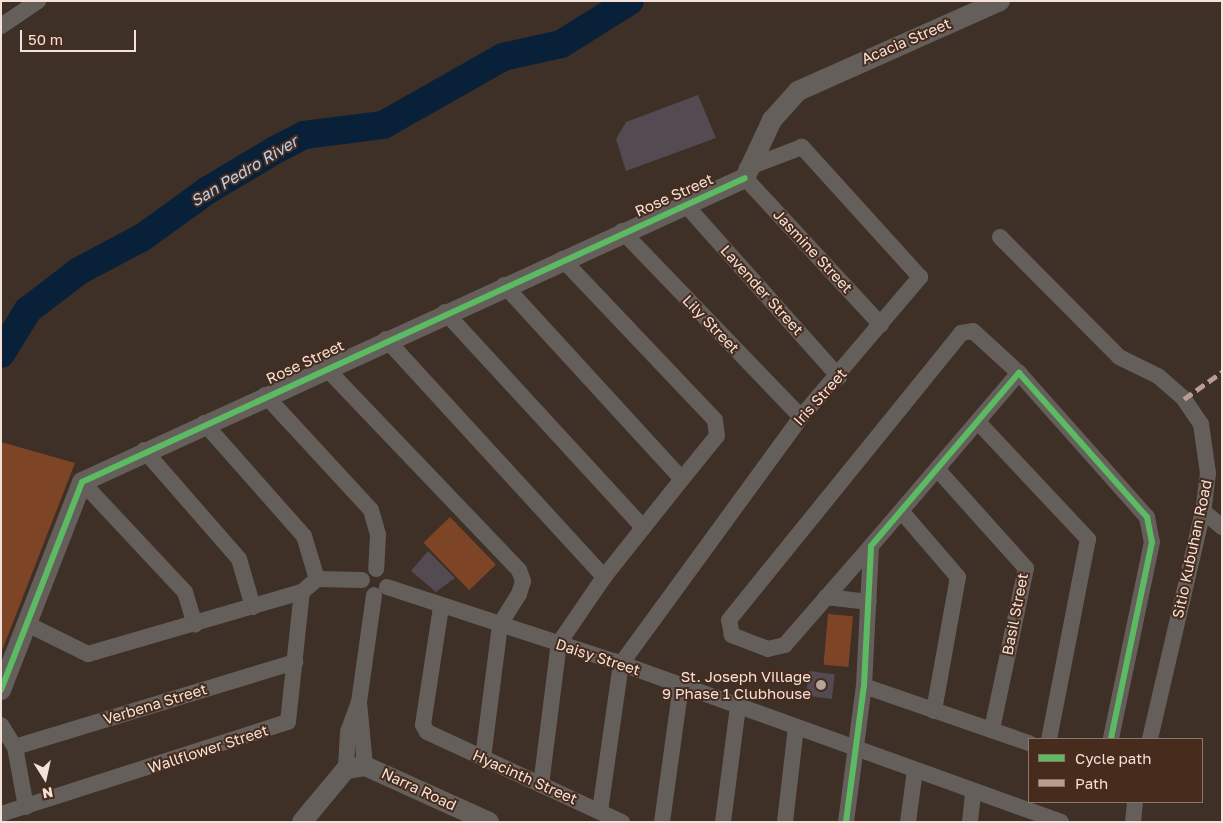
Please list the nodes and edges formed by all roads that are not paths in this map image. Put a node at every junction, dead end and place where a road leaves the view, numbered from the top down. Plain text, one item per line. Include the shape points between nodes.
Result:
1 (38, 1) edge
2 (1000, 1) edge
3 (1, 26) edge
4 (746, 173) junction
5 (684, 203) junction
6 (622, 232) junction
7 (1000, 237) dead end
8 (562, 259) junction
9 (504, 285) junction
10 (445, 312) junction
11 (881, 325) junction
12 (386, 339) junction
13 (325, 367) junction
14 (1019, 373) junction
15 (839, 377) junction
16 (265, 395) junction
17 (801, 417) junction
18 (978, 422) junction
19 (204, 423) junction
20 (144, 450) junction
21 (938, 470) junction
22 (682, 478) junction
23 (82, 482) junction
24 (1203, 511) junction
25 (902, 512) junction
26 (643, 527) junction
27 (1222, 527) edge
28 (871, 546) junction
29 (376, 569) junction
30 (604, 577) junction
31 (317, 579) junction
32 (362, 580) junction
33 (381, 591) junction
34 (302, 592) junction
35 (826, 597) junction
36 (869, 602) junction
37 (441, 606) junction
38 (253, 607) junction
39 (27, 624) junction
40 (195, 624) junction
41 (500, 625) junction
42 (559, 644) junction
43 (295, 662) junction
44 (621, 664) junction
45 (681, 685) junction
46 (864, 686) junction
47 (1, 690) edge
48 (738, 706) junction
49 (934, 711) junction
50 (1, 725) edge
51 (796, 727) junction
52 (992, 730) junction
53 (1049, 738) edge
54 (1111, 738) edge
55 (1150, 738) edge
56 (1028, 744) edge
57 (15, 747) junction
58 (856, 748) junction
59 (483, 758) junction
60 (355, 768) junction
61 (916, 770) junction
62 (541, 785) junction
63 (973, 792) junction
64 (1135, 803) edge
65 (26, 807) junction
66 (600, 811) junction
67 (1, 814) edge
68 (1032, 817) edge
69 (302, 822) edge
70 (489, 822) edge
71 (622, 822) edge
72 (662, 822) edge
73 (723, 822) edge
74 (785, 822) edge
75 (846, 822) edge
76 (908, 822) edge
77 (970, 822) edge
78 (1061, 822) edge
79 (1133, 822) edge

1 - 3 street
2 - 4 street, Acacia Street via 812,82 772,120
4 - 5 street, Rose Street
4 - 11 street, Jasmine Street
4 - 11 street, Iris Street via 802,147 920,277
5 - 6 street, Rose Street
5 - 15 street, Lavender Street
6 - 8 street, Rose Street
6 - 17 street, Lily Street
7 - 24 street, Sitio Kubuhan Road via 1119,357 1158,376 1184,399 1201,424 1208,472
8 - 9 street, Rose Street
8 - 22 street via 715,420 717,436
9 - 10 street, Rose Street
9 - 22 street
10 - 12 street, Rose Street
10 - 26 street
11 - 15 street, Iris Street
12 - 13 street, Rose Street
12 - 30 street
13 - 16 street, Rose Street
13 - 41 street via 519,570 523,580 519,594
14 - 18 street
14 - 35 street via 973,331 961,333 729,620 728,629 732,635 777,650
14 - 54 street via 1147,517 1152,542
15 - 17 street, Iris Street
16 - 19 street, Rose Street
16 - 29 street via 371,510 378,535
17 - 44 street, Iris Street
18 - 21 street
18 - 53 street via 1088,539
19 - 20 street, Rose Street
19 - 31 street via 304,536
20 - 23 street, Rose Street
20 - 38 street via 239,559
21 - 25 street
21 - 52 street, Basil Street via 1026,568
22 - 26 street
23 - 39 street
23 - 40 street via 185,592
24 - 27 street
24 - 55 street, Sitio Kubuhan Road
25 - 28 street
25 - 49 street via 958,577
26 - 30 street
28 - 35 street
28 - 36 street
29 - 32 street
29 - 33 street via 386,575
30 - 42 street
31 - 32 street
31 - 34 street
32 - 33 street via 364,588
33 - 37 street, Daisy Street
33 - 60 street via 358,702
34 - 38 street
34 - 43 street, Wallflower Street
35 - 36 street
36 - 46 street
37 - 41 street, Daisy Street
37 - 59 street, Hyacinth Street via 423,724 427,732
38 - 40 street
39 - 40 street via 88,654
39 - 47 street
41 - 42 street, Daisy Street
41 - 59 street
42 - 44 street, Daisy Street
42 - 62 street
43 - 57 street, Verbena Street
43 - 65 street, Wallflower Street via 288,722
44 - 45 street, Daisy Street
44 - 66 street
45 - 48 street, Daisy Street
45 - 72 street
46 - 49 street
46 - 58 street
48 - 51 street, Daisy Street
48 - 73 street
49 - 52 street
50 - 57 street
51 - 58 street, Daisy Street
51 - 74 street
52 - 56 street
57 - 65 street
58 - 61 street, Daisy Street
58 - 75 street
59 - 62 street, Hyacinth Street
60 - 69 street
60 - 70 street, Narra Road
61 - 63 street, Daisy Street
61 - 76 street
62 - 66 street, Hyacinth Street
63 - 68 street, Daisy Street
63 - 77 street
64 - 79 street
65 - 67 street, Wallflower Street
66 - 71 street, Hyacinth Street
68 - 78 street, Daisy Street

